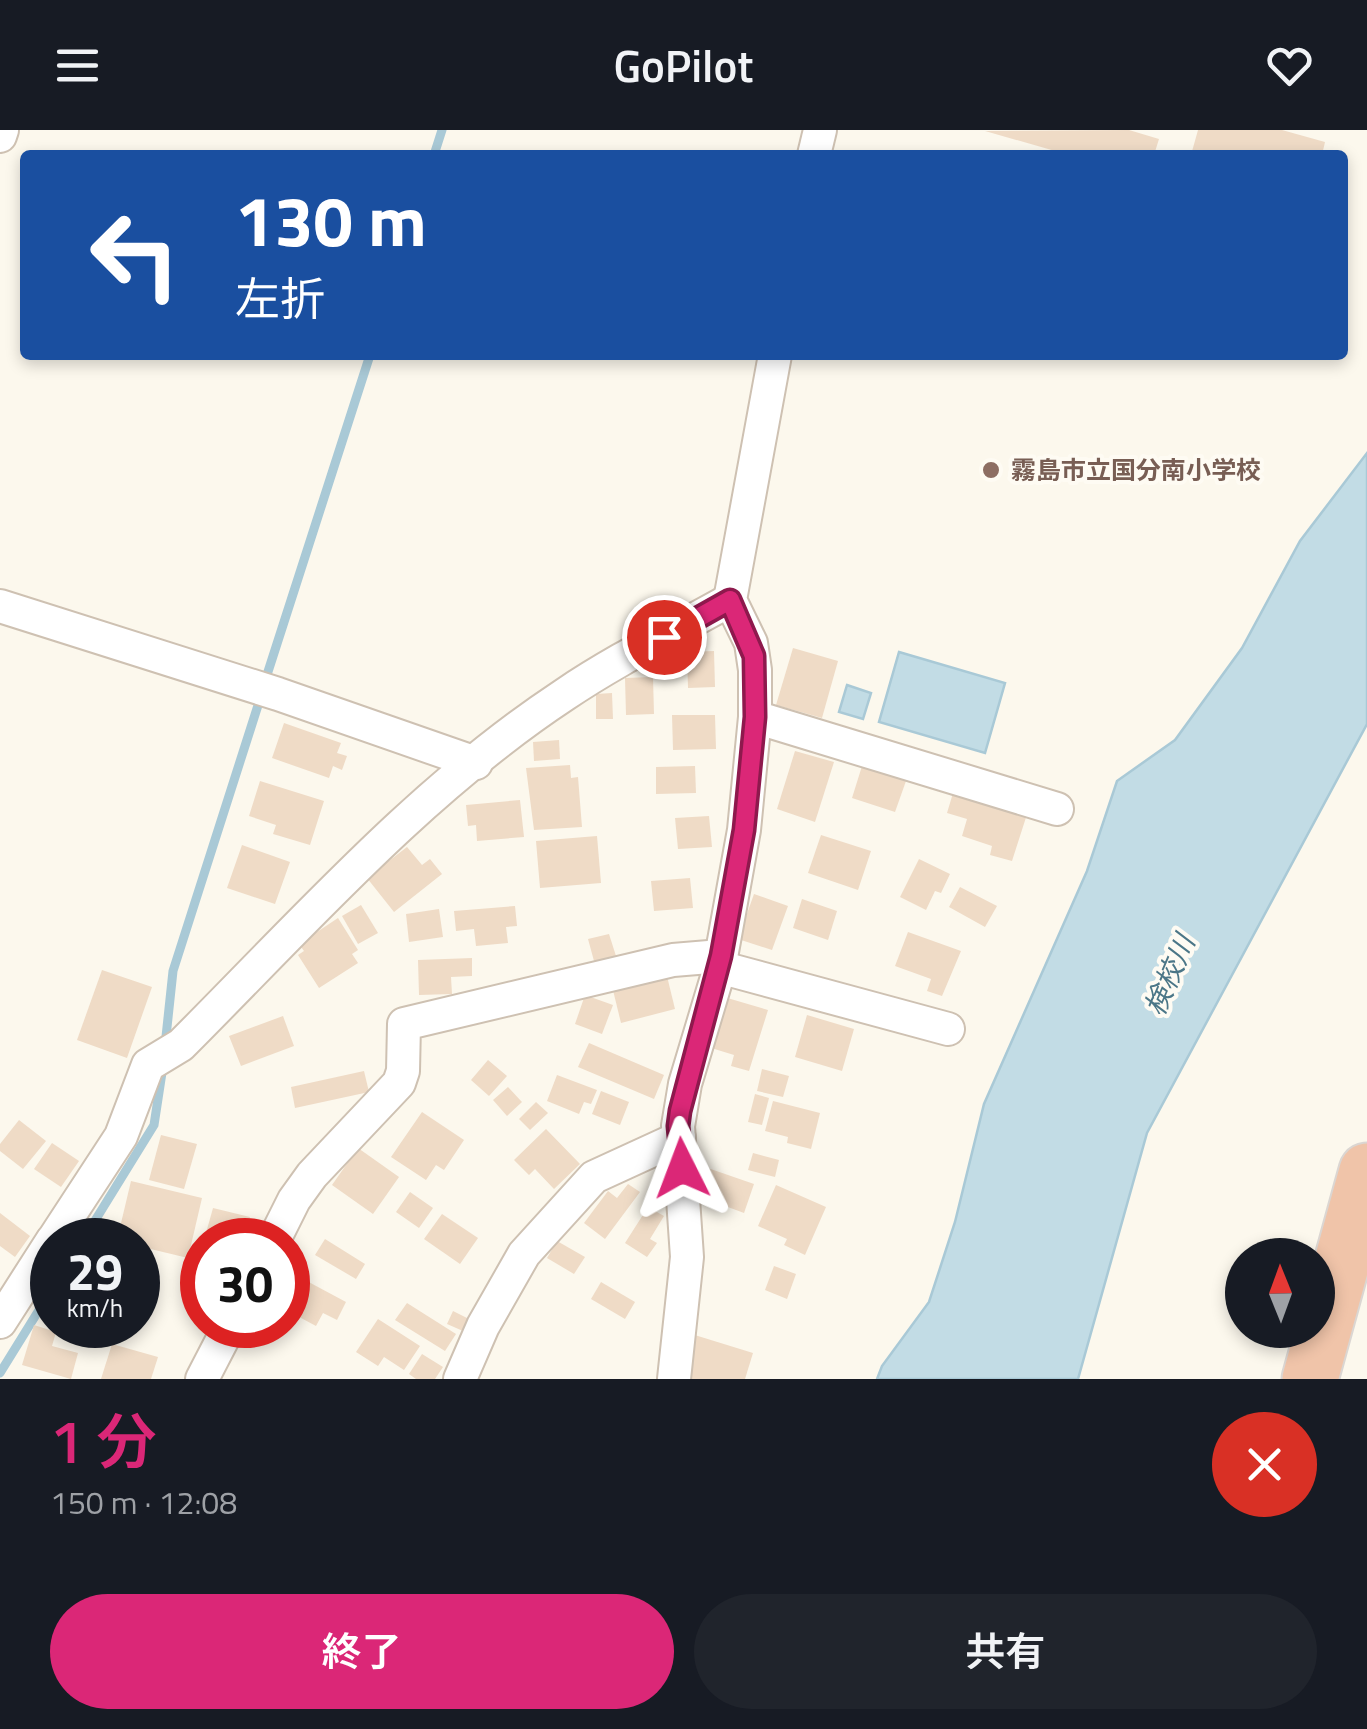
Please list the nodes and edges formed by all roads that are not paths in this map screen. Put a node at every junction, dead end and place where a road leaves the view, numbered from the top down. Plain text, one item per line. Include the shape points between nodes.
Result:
1 (774, 360) edge
2 (730, 600) junction
3 (0, 606) edge
4 (755, 717) junction
5 (476, 763) junction
6 (1057, 809) dead end
7 (720, 962) junction
8 (948, 1029) dead end
9 (680, 1138) junction
10 (1367, 1171) edge
11 (67, 1218) edge
12 (285, 1218) edge
13 (30, 1276) edge
14 (0, 1322) edge
15 (218, 1348) edge
16 (202, 1379) edge
17 (460, 1379) edge
18 (674, 1379) edge
19 (1310, 1379) edge

1 - 2 street
2 - 4 street via 754,656
2 - 5 street via 564,694
3 - 5 street
4 - 6 street
4 - 7 street via 744,830
5 - 11 street via 404,824 180,1045 148,1065 121,1136
7 - 8 street
7 - 9 street via 686,1084
7 - 12 street via 673,960 404,1024 399,1083 312,1175
9 - 17 street via 594,1177 524,1254
9 - 18 street via 687,1257
10 - 19 highway
13 - 14 street
15 - 16 street

